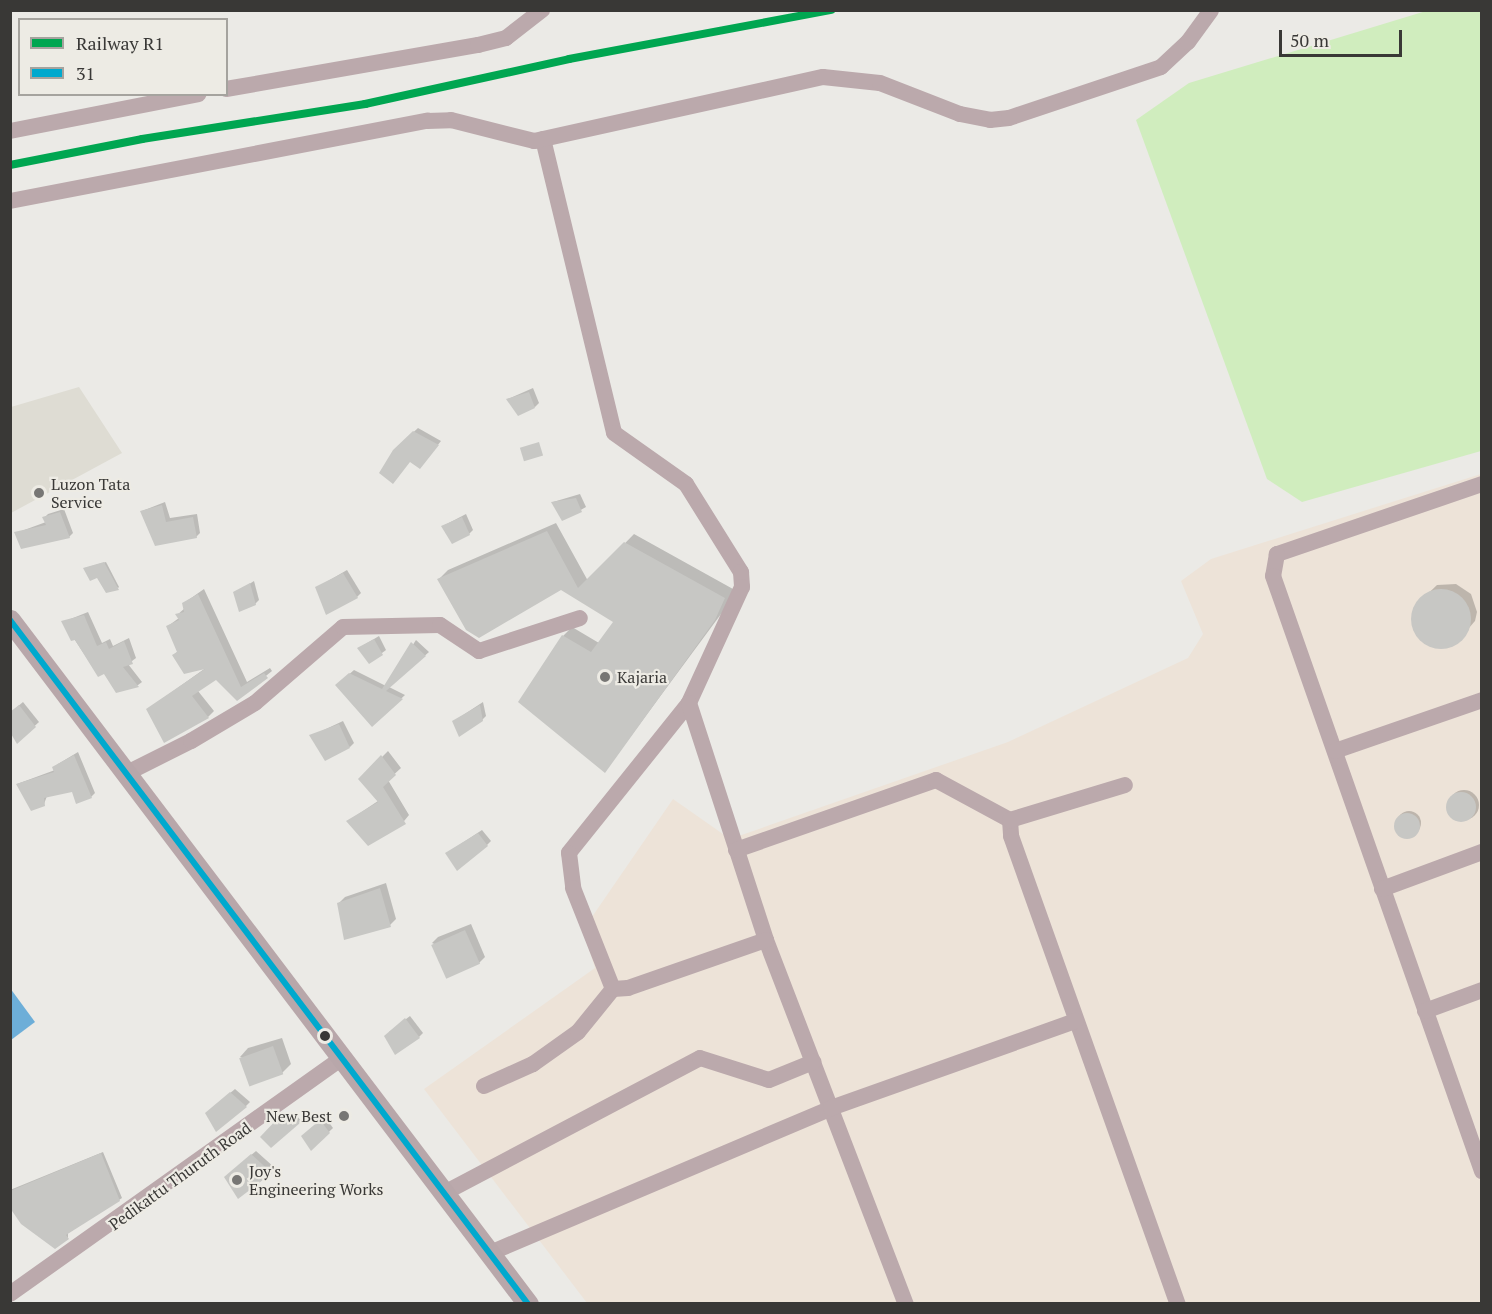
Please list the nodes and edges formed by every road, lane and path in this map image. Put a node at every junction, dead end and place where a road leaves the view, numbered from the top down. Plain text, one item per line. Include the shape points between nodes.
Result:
1 (542, 10) edge
2 (1211, 10) edge
3 (228, 89) edge
4 (188, 96) edge
5 (10, 131) edge
6 (543, 139) junction
7 (10, 201) edge
8 (1482, 484) edge
9 (580, 618) dead end
10 (10, 620) edge
11 (1482, 700) edge
12 (689, 703) junction
13 (1335, 751) junction
14 (125, 774) junction
15 (1125, 785) dead end
16 (1010, 820) junction
17 (736, 850) junction
18 (1482, 852) edge
19 (1382, 889) junction
20 (766, 940) junction
21 (613, 989) junction
22 (1482, 990) edge
23 (1425, 1011) junction
24 (1076, 1021) junction
25 (343, 1057) junction
26 (813, 1062) junction
27 (484, 1086) dead end
28 (831, 1108) junction
29 (1482, 1171) edge
30 (446, 1192) junction
31 (490, 1253) junction
32 (12, 1291) edge
33 (528, 1304) edge
34 (906, 1304) edge
35 (1178, 1304) edge

1 - 3 street via 506,38
2 - 6 street via 1188,42 1161,67 1009,118 990,120 960,114 880,83 823,77
4 - 5 street
6 - 7 street via 534,141 451,120 427,121
6 - 12 street via 614,433 686,484 741,572 742,587
8 - 13 street via 1276,554 1273,576
9 - 14 street via 479,651 440,625 343,627 255,703
10 - 14 main road
11 - 13 street
12 - 17 street
12 - 21 street via 569,853 573,888
13 - 19 street
14 - 25 main road
15 - 16 street
16 - 17 street via 936,780
16 - 24 street via 1011,836
17 - 20 street
18 - 19 street
19 - 23 street
20 - 21 street via 628,988
20 - 26 street
21 - 27 street via 578,1032 532,1064
22 - 23 street
23 - 29 street
24 - 28 street
24 - 35 street
25 - 30 main road
25 - 32 street, Pedikattu Thuruth Road
26 - 28 street
26 - 30 street via 769,1080 700,1058
28 - 31 street
28 - 34 street
30 - 31 main road
31 - 33 main road

